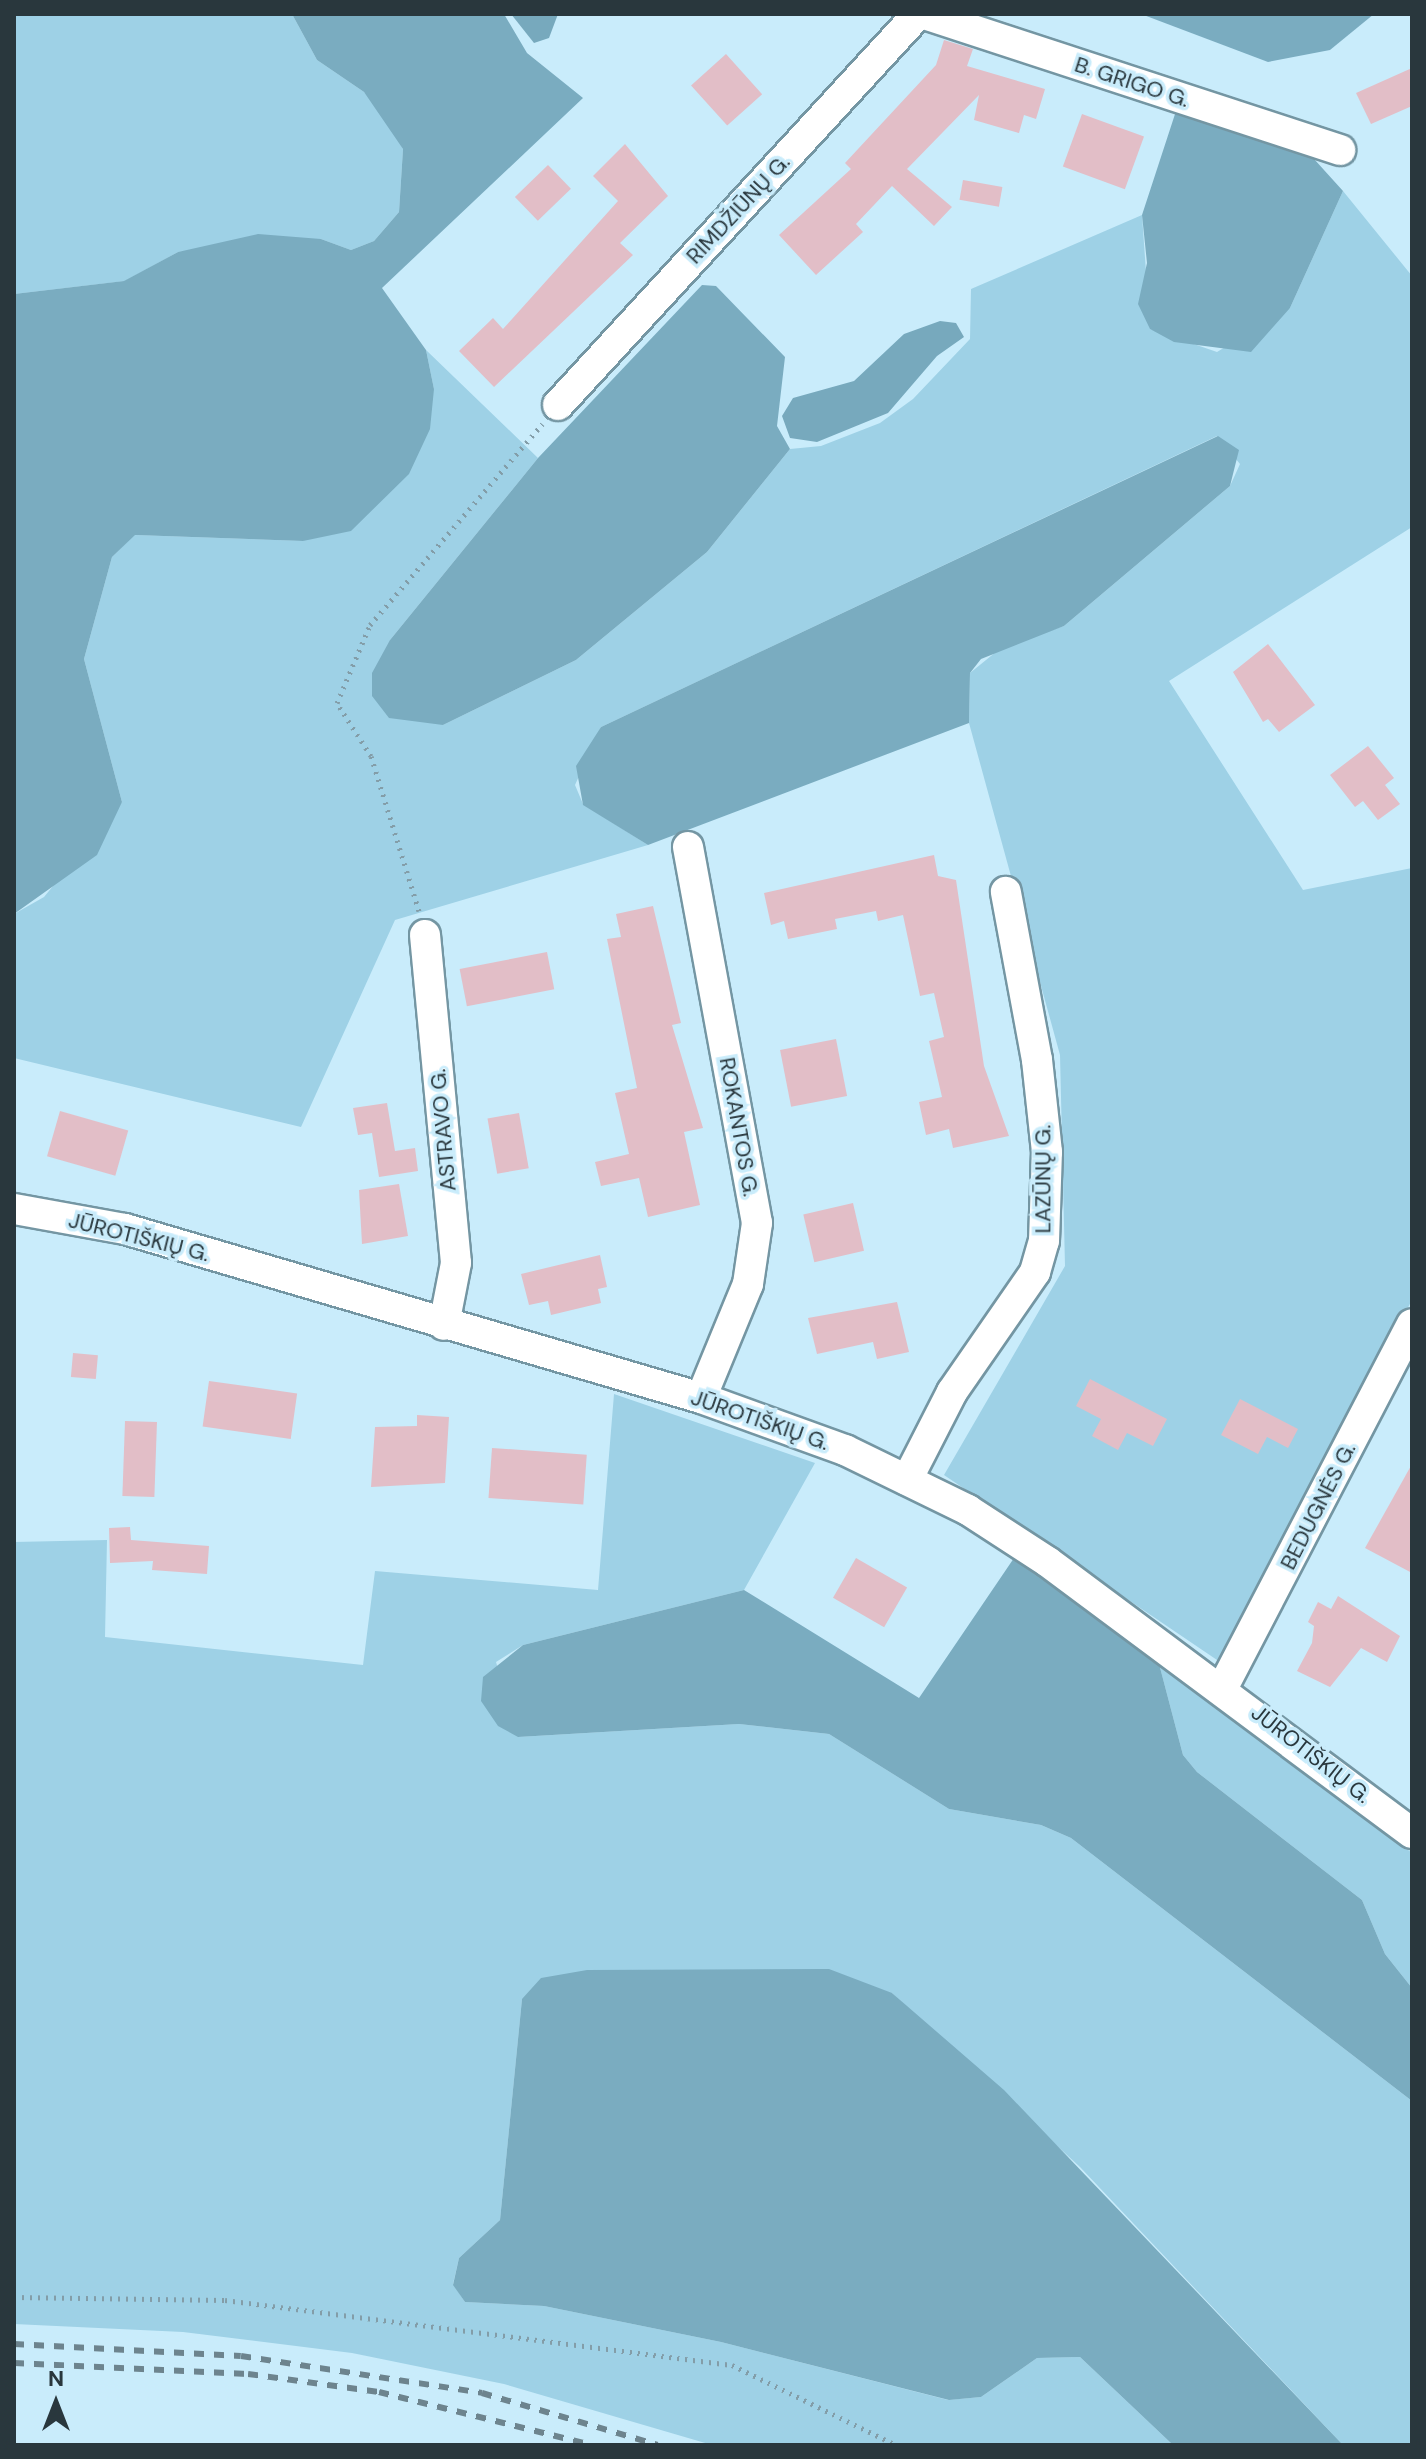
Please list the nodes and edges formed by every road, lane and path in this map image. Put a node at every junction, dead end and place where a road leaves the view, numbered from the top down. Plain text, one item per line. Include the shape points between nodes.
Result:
1 (921, 14) edge
2 (1340, 150) dead end
3 (558, 405) joint
4 (688, 847) dead end
5 (1006, 892) dead end
6 (425, 935) joint
7 (14, 1209) edge
8 (1412, 1324) edge
9 (444, 1325) junction
10 (701, 1398) junction
11 (907, 1480) junction
12 (1223, 1687) junction
13 (1412, 1833) edge
14 (14, 2297) edge
15 (896, 2445) edge

1 - 2 street, B. GRIGO G.
1 - 3 street, RIMDŽIŪNŲ G.
3 - 6 path via 370,625 337,703 371,756
4 - 10 street, ROKANTOS G. via 757,1223 748,1284
5 - 11 street, LAZŪNŲ G. via 1041,1091 1044,1241 1035,1272 952,1392
6 - 9 street, ASTRAVO G. via 456,1263
7 - 9 street, JŪROTIŠKIŲ G. via 125,1229
8 - 12 street, BEDUGNĖS G.
9 - 10 street, JŪROTIŠKIŲ G.
10 - 11 street, JŪROTIŠKIŲ G.
11 - 12 street, JŪROTIŠKIŲ G. via 1048,1562
12 - 13 street, JŪROTIŠKIŲ G.
14 - 15 path via 225,2300 732,2365

